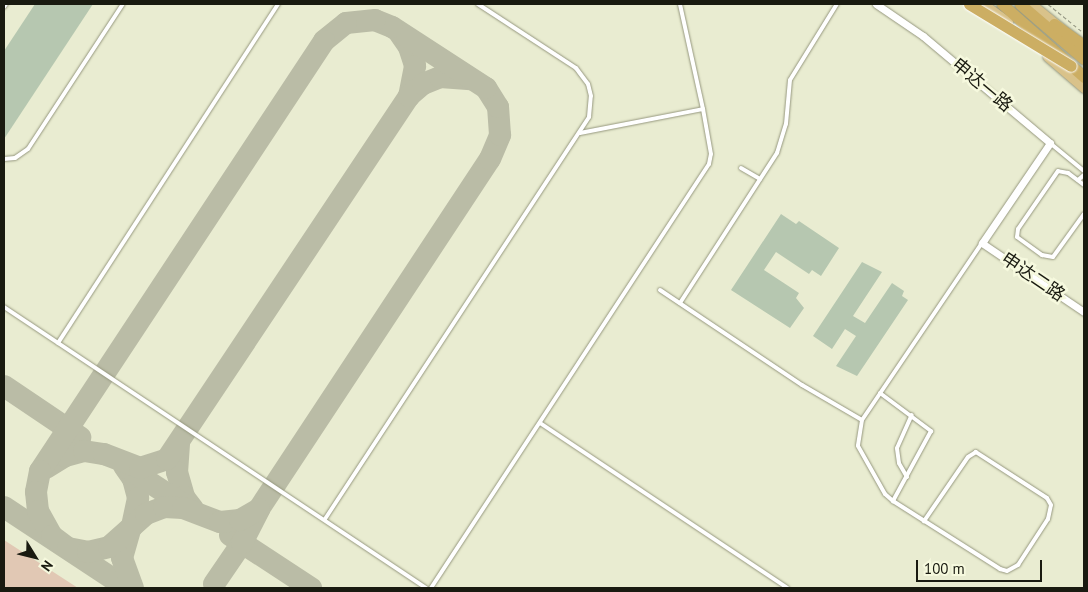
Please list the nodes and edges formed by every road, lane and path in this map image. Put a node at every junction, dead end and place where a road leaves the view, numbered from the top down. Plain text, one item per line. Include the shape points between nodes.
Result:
1 (6, 4) edge
2 (123, 4) edge
3 (278, 4) edge
4 (478, 4) edge
5 (680, 4) edge
6 (837, 4) edge
7 (876, 4) edge
8 (969, 4) edge
9 (982, 4) edge
10 (1002, 4) edge
11 (1020, 4) edge
12 (1030, 4) edge
13 (1048, 4) edge
14 (4, 7) edge
15 (1054, 24) junction
16 (1084, 33) edge
17 (1084, 41) edge
18 (1084, 47) edge
19 (1084, 59) edge
20 (1071, 66) junction
21 (1084, 77) edge
22 (1084, 87) edge
23 (703, 109) junction
24 (580, 133) junction
25 (1050, 143) junction
26 (4, 159) edge
27 (741, 168) dead end
28 (1084, 171) edge
29 (1084, 176) edge
30 (760, 179) junction
31 (1078, 180) junction
32 (1084, 185) edge
33 (1084, 214) edge
34 (982, 243) junction
35 (660, 290) dead end
36 (680, 303) junction
37 (4, 308) edge
38 (1084, 312) edge
39 (58, 343) junction
40 (880, 393) junction
41 (912, 415) junction
42 (862, 420) junction
43 (540, 423) junction
44 (907, 477) junction
45 (893, 501) junction
46 (325, 519) junction
47 (924, 521) junction
48 (426, 588) edge
49 (432, 588) edge
50 (786, 588) edge

1 - 14 lane
2 - 26 lane via 28,149 15,158
3 - 39 lane
4 - 24 lane via 581,73 588,84 591,107
5 - 23 lane
6 - 30 lane via 792,76 783,140
7 - 25 street, 申达一路 via 923,36
8 - 20 highway, bridge
9 - 22 main road
10 - 20 highway, bridge
11 - 19 highway
12 - 15 main road
13 - 16 path
15 - 17 main road
15 - 18 highway
20 - 21 highway
23 - 24 lane
23 - 43 lane via 711,154 709,164
24 - 46 lane
25 - 28 lane, 申达一路
25 - 34 street
27 - 30 lane
29 - 31 lane
30 - 36 lane
31 - 32 lane
31 - 33 lane via 1064,172 1054,174 1016,237 1042,255 1053,257
34 - 38 street, 申达二路
34 - 40 lane
35 - 36 lane
36 - 42 lane via 802,385
37 - 39 lane
39 - 46 lane
40 - 41 lane
40 - 42 lane
41 - 44 lane via 897,448 899,462
41 - 44 lane via 931,431
42 - 45 lane via 858,446 870,473
43 - 49 lane
43 - 50 lane
44 - 45 lane
45 - 47 lane
46 - 48 lane
47 - 47 lane via 1007,571 1018,565 1048,519 1051,505 1047,498 976,452 968,457

